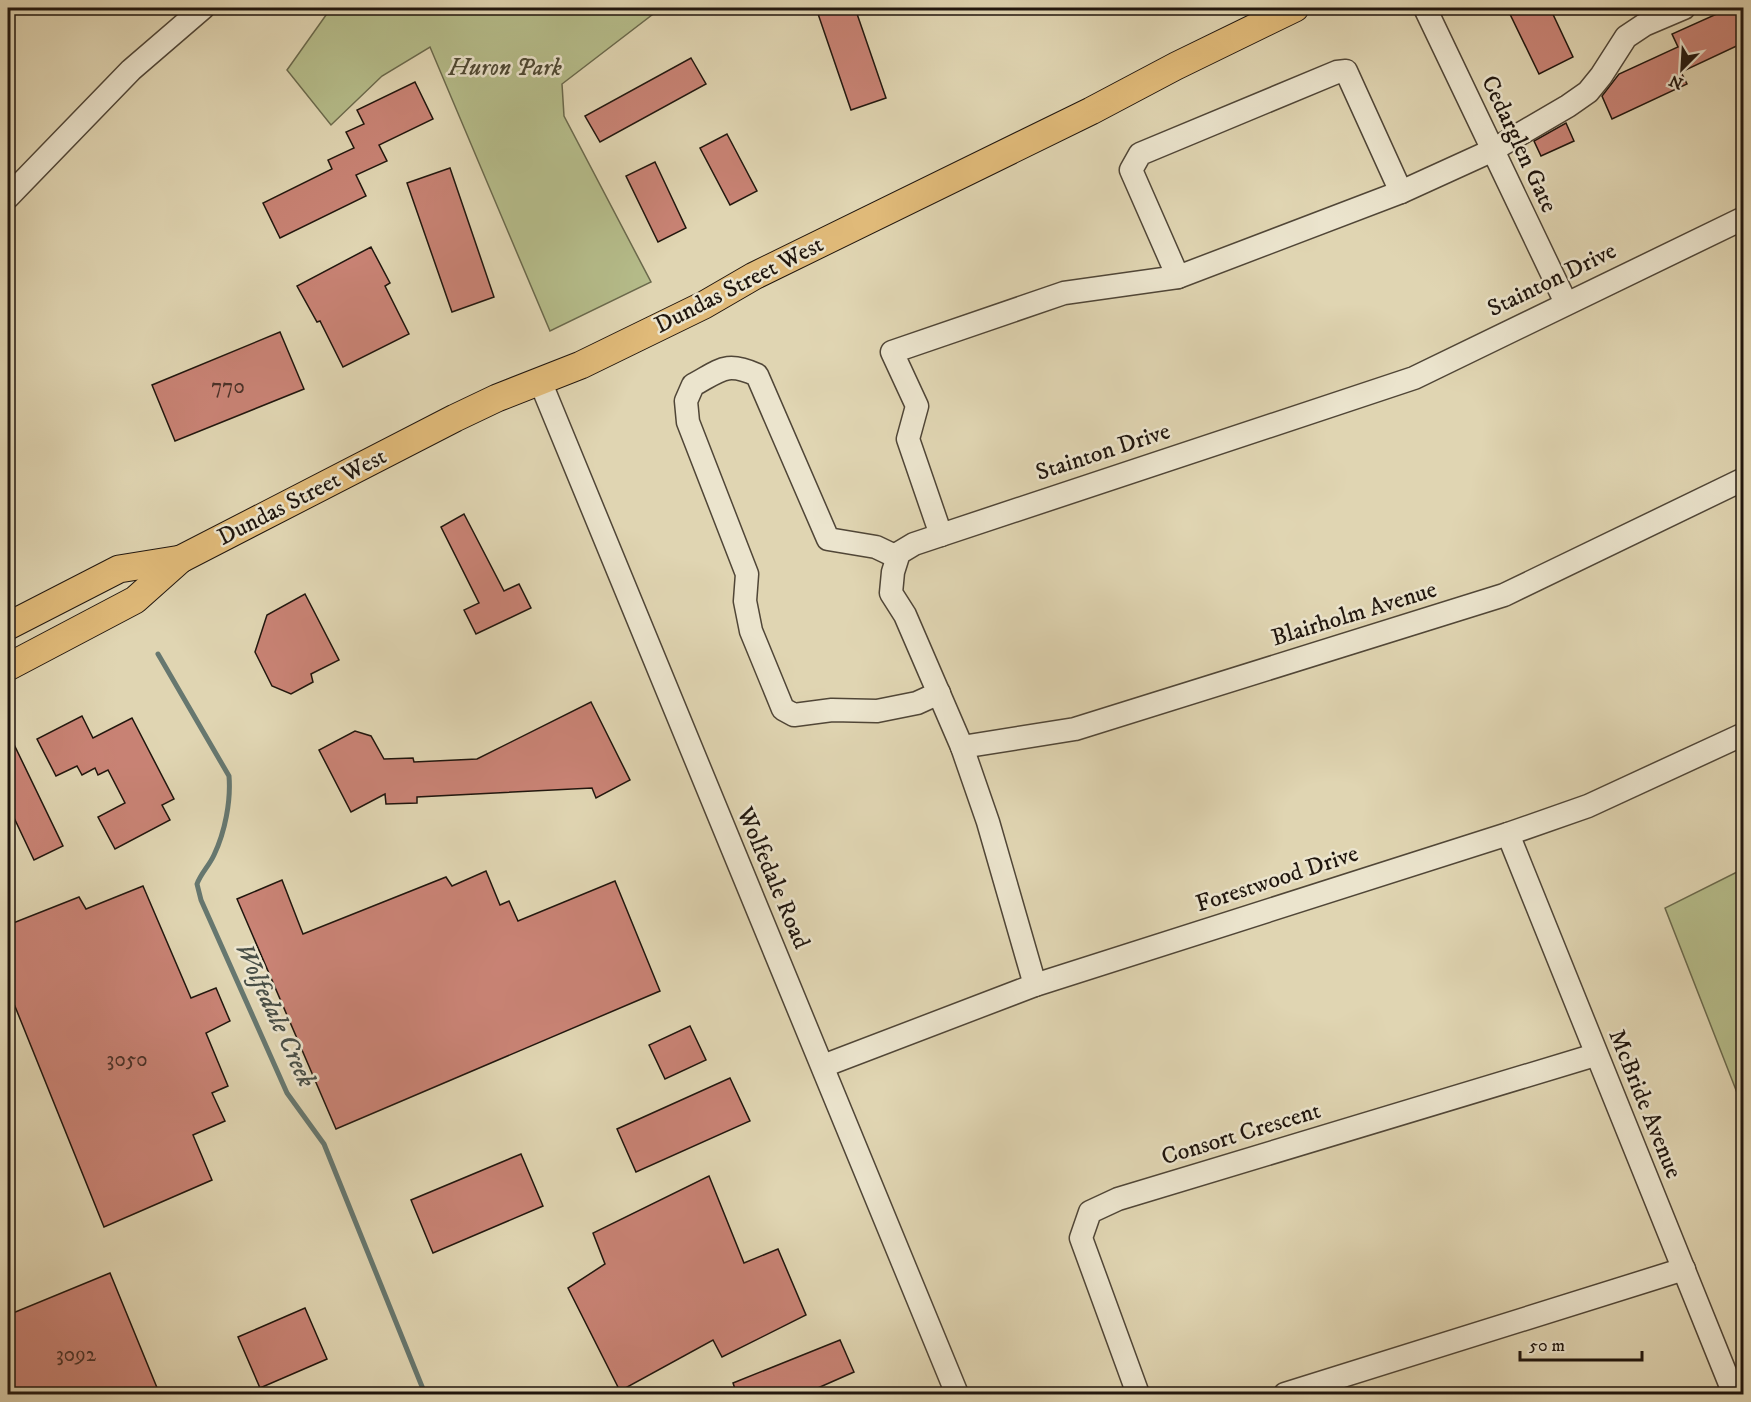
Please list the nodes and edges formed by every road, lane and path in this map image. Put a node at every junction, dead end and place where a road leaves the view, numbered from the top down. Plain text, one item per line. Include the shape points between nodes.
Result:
1 (203, 8) edge
2 (1295, 8) edge
3 (1425, 8) edge
4 (1684, 8) edge
5 (1491, 151) junction
6 (1401, 192) junction
7 (8, 197) edge
8 (1743, 218) edge
9 (1178, 277) junction
10 (1566, 303) junction
11 (540, 381) junction
12 (1743, 479) edge
13 (941, 535) junction
14 (897, 557) junction
15 (181, 559) junction
16 (8, 626) edge
17 (8, 666) edge
18 (939, 693) junction
19 (1743, 734) edge
20 (962, 747) junction
21 (1509, 834) junction
22 (1035, 985) junction
23 (1595, 1055) junction
24 (823, 1066) junction
25 (1684, 1269) junction
26 (957, 1395) edge
27 (1138, 1395) edge
28 (1285, 1395) edge
29 (1734, 1395) edge

1 - 7 street via 131,70
2 - 11 main road, Dundas Street West via 754,276 704,305
3 - 5 street, Cedarglen Gate
4 - 5 street via 1626,37 1588,92
5 - 6 street
5 - 10 street, Cedarglen Gate
6 - 9 street
6 - 9 street via 1346,70 1337,72 1140,154 1131,170
8 - 10 street, Stainton Drive
9 - 13 street via 1064,293 892,352 917,406 908,439
10 - 13 street, Stainton Drive via 1414,378
11 - 15 main road, Dundas Street West via 455,418
11 - 24 street, Wolfedale Road
12 - 20 street, Blairholm Avenue via 1504,595 1075,729
13 - 14 street, Stainton Drive via 914,544
14 - 18 street via 891,592
14 - 18 street via 876,547 828,539 757,375 737,366 693,385 686,401 688,422 747,574 745,602 751,631 783,709 794,715 832,710 877,711 917,703
15 - 16 main road, Dundas Street West via 119,569
15 - 17 main road, Dundas Street West via 135,600
18 - 20 street
19 - 21 street, Forestwood Drive via 1588,806
20 - 22 street
21 - 22 street, Forestwood Drive
21 - 23 street, McBride Avenue
22 - 24 street, Forestwood Drive
23 - 25 street, McBride Avenue
23 - 27 street, Consort Crescent via 1118,1199 1090,1212 1081,1238
24 - 26 street, Wolfedale Road
25 - 28 street
25 - 29 street, McBride Avenue

